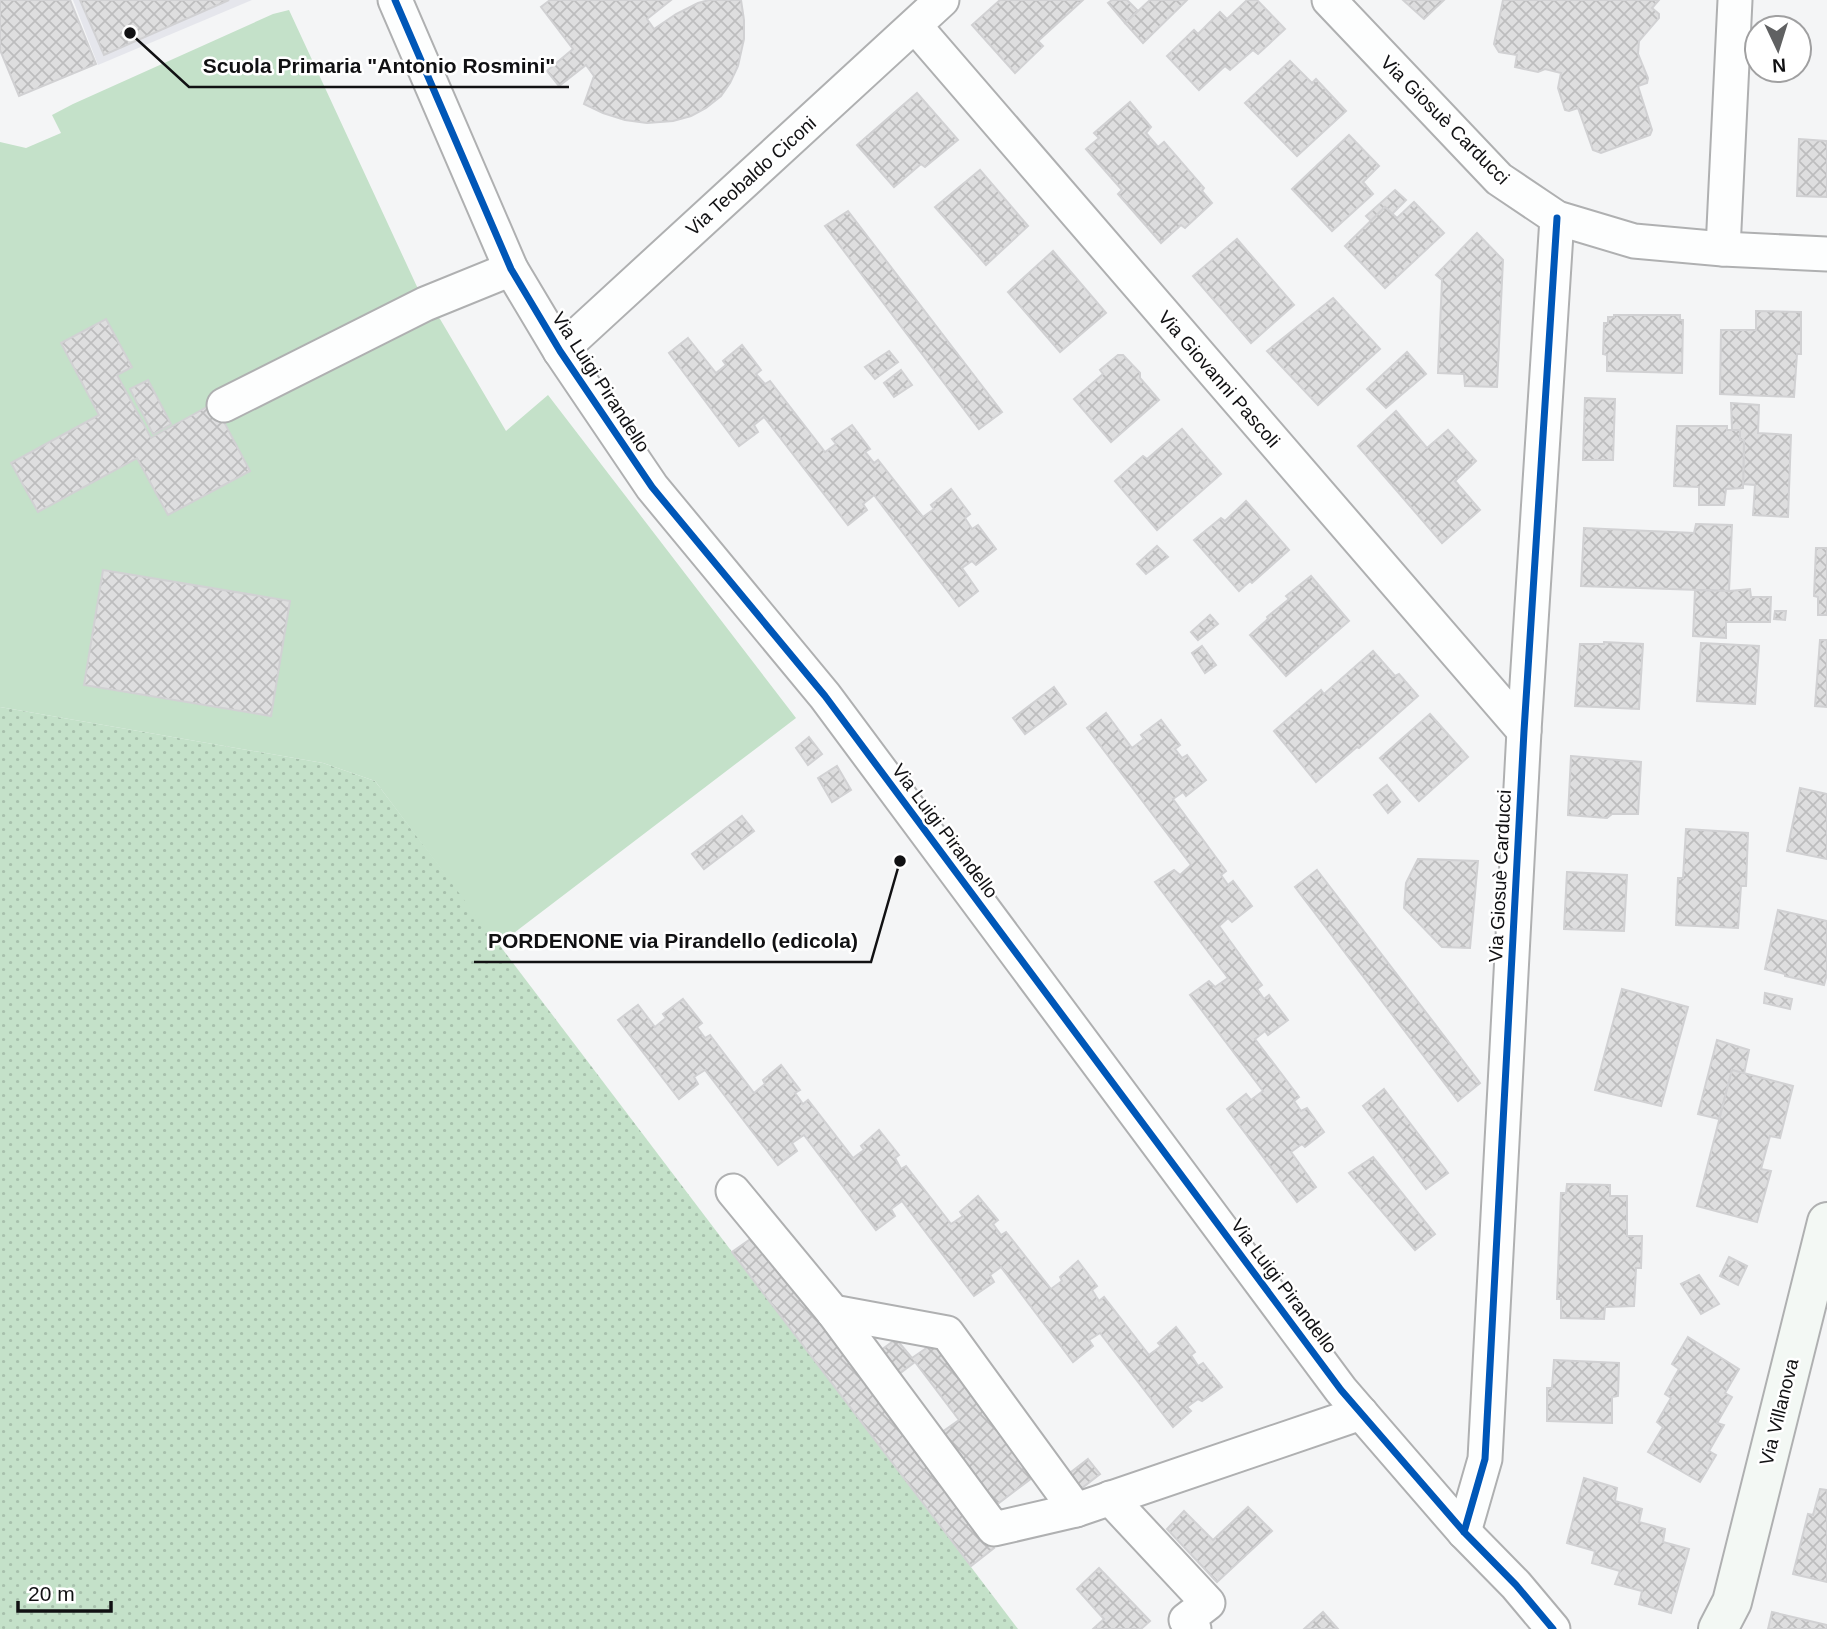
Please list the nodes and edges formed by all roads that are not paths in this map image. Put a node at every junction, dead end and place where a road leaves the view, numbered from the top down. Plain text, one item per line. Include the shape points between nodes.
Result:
1 (395, 0) edge
2 (943, 0) edge
3 (1329, 0) edge
4 (1735, 0) edge
5 (915, 26) junction
6 (1556, 218) junction
7 (1723, 249) junction
8 (1827, 254) edge
9 (511, 269) junction
10 (560, 351) junction
11 (224, 404) dead end
12 (1524, 731) junction
13 (733, 1191) dead end
14 (1827, 1222) edge
15 (833, 1312) junction
16 (1361, 1413) junction
17 (1110, 1498) junction
18 (1076, 1510) junction
19 (1464, 1532) junction
20 (1516, 1585) junction
21 (1727, 1620) edge
22 (1194, 1629) edge
23 (1553, 1629) edge
24 (1575, 1629) edge

1 - 9 street, Via Luigi Pirandello
2 - 5 street, Via Teobaldo Ciconi
3 - 6 street, Via Giosuè Carducci via 1499,179
4 - 7 street
5 - 10 street, Via Teobaldo Ciconi
5 - 12 street, Via Giovanni Pascoli
6 - 7 street via 1634,242
6 - 12 street, Via Giosuè Carducci
7 - 8 street
9 - 10 street, Via Luigi Pirandello
9 - 11 street via 425,304
10 - 16 street, Via Luigi Pirandello via 652,487 825,696
12 - 19 street, Via Giosuè Carducci via 1485,1459
13 - 15 street
14 - 21 street, Via Villanova
15 - 18 street via 947,1333
15 - 18 street via 994,1529
16 - 17 street
16 - 19 street, Via Luigi Pirandello
17 - 18 street
17 - 22 street via 1208,1603 1186,1620
19 - 20 street, Via Luigi Pirandello
20 - 23 street, Via Luigi Pirandello
20 - 24 street, Via Luigi Pirandello

